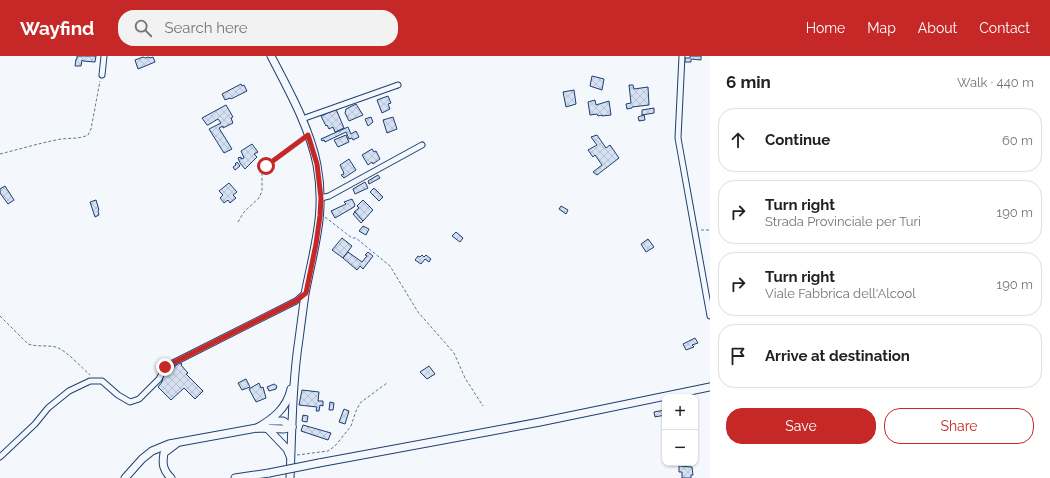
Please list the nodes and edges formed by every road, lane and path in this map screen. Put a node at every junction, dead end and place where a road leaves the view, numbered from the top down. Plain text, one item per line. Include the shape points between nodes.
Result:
1 (104, 56) edge
2 (271, 56) edge
3 (278, 56) edge
4 (682, 56) edge
5 (276, 66) junction
6 (102, 75) joint
7 (398, 85) dead end
8 (302, 119) junction
9 (308, 135) junction
10 (422, 145) dead end
11 (0, 154) edge
12 (321, 198) junction
13 (320, 216) junction
14 (238, 222) dead end
15 (696, 230) junction
16 (710, 230) edge
17 (306, 293) junction
18 (0, 316) edge
19 (710, 316) edge
20 (295, 365) junction
21 (97, 381) junction
22 (387, 383) dead end
23 (708, 387) edge
24 (483, 406) dead end
25 (270, 421) junction
26 (257, 428) junction
27 (292, 428) junction
28 (268, 429) junction
29 (180, 442) junction
30 (0, 457) edge
31 (291, 460) junction
32 (125, 478) edge
33 (171, 478) edge
34 (235, 478) edge
35 (289, 478) edge

1 - 6 street
2 - 5 main road
3 - 5 main road
4 - 15 street via 678,138
5 - 8 main road
6 - 11 path via 88,135
7 - 8 street
8 - 9 main road
9 - 12 main road via 317,164
9 - 14 path via 266,166 262,172 262,191 259,198 244,212
10 - 12 street
12 - 13 main road
13 - 17 main road
13 - 24 path via 352,238 356,238 390,266 418,312 454,353 465,378
15 - 16 path
15 - 19 street
17 - 20 main road
17 - 21 street via 296,301 165,367 159,379 139,399 130,402 102,381
18 - 21 path via 28,344 62,350
20 - 25 main road via 289,396 283,408
20 - 27 main road
21 - 30 street via 90,381 69,391 48,408
22 - 31 path via 360,403 351,426 336,446 328,451
23 - 34 main road, bridge via 540,422
25 - 26 main road
25 - 27 main road via 283,421
26 - 28 main road
26 - 29 main road
27 - 28 main road
27 - 31 main road
28 - 31 main road via 287,448
29 - 32 main road via 152,451
29 - 33 main road via 164,453 163,468
31 - 35 main road

